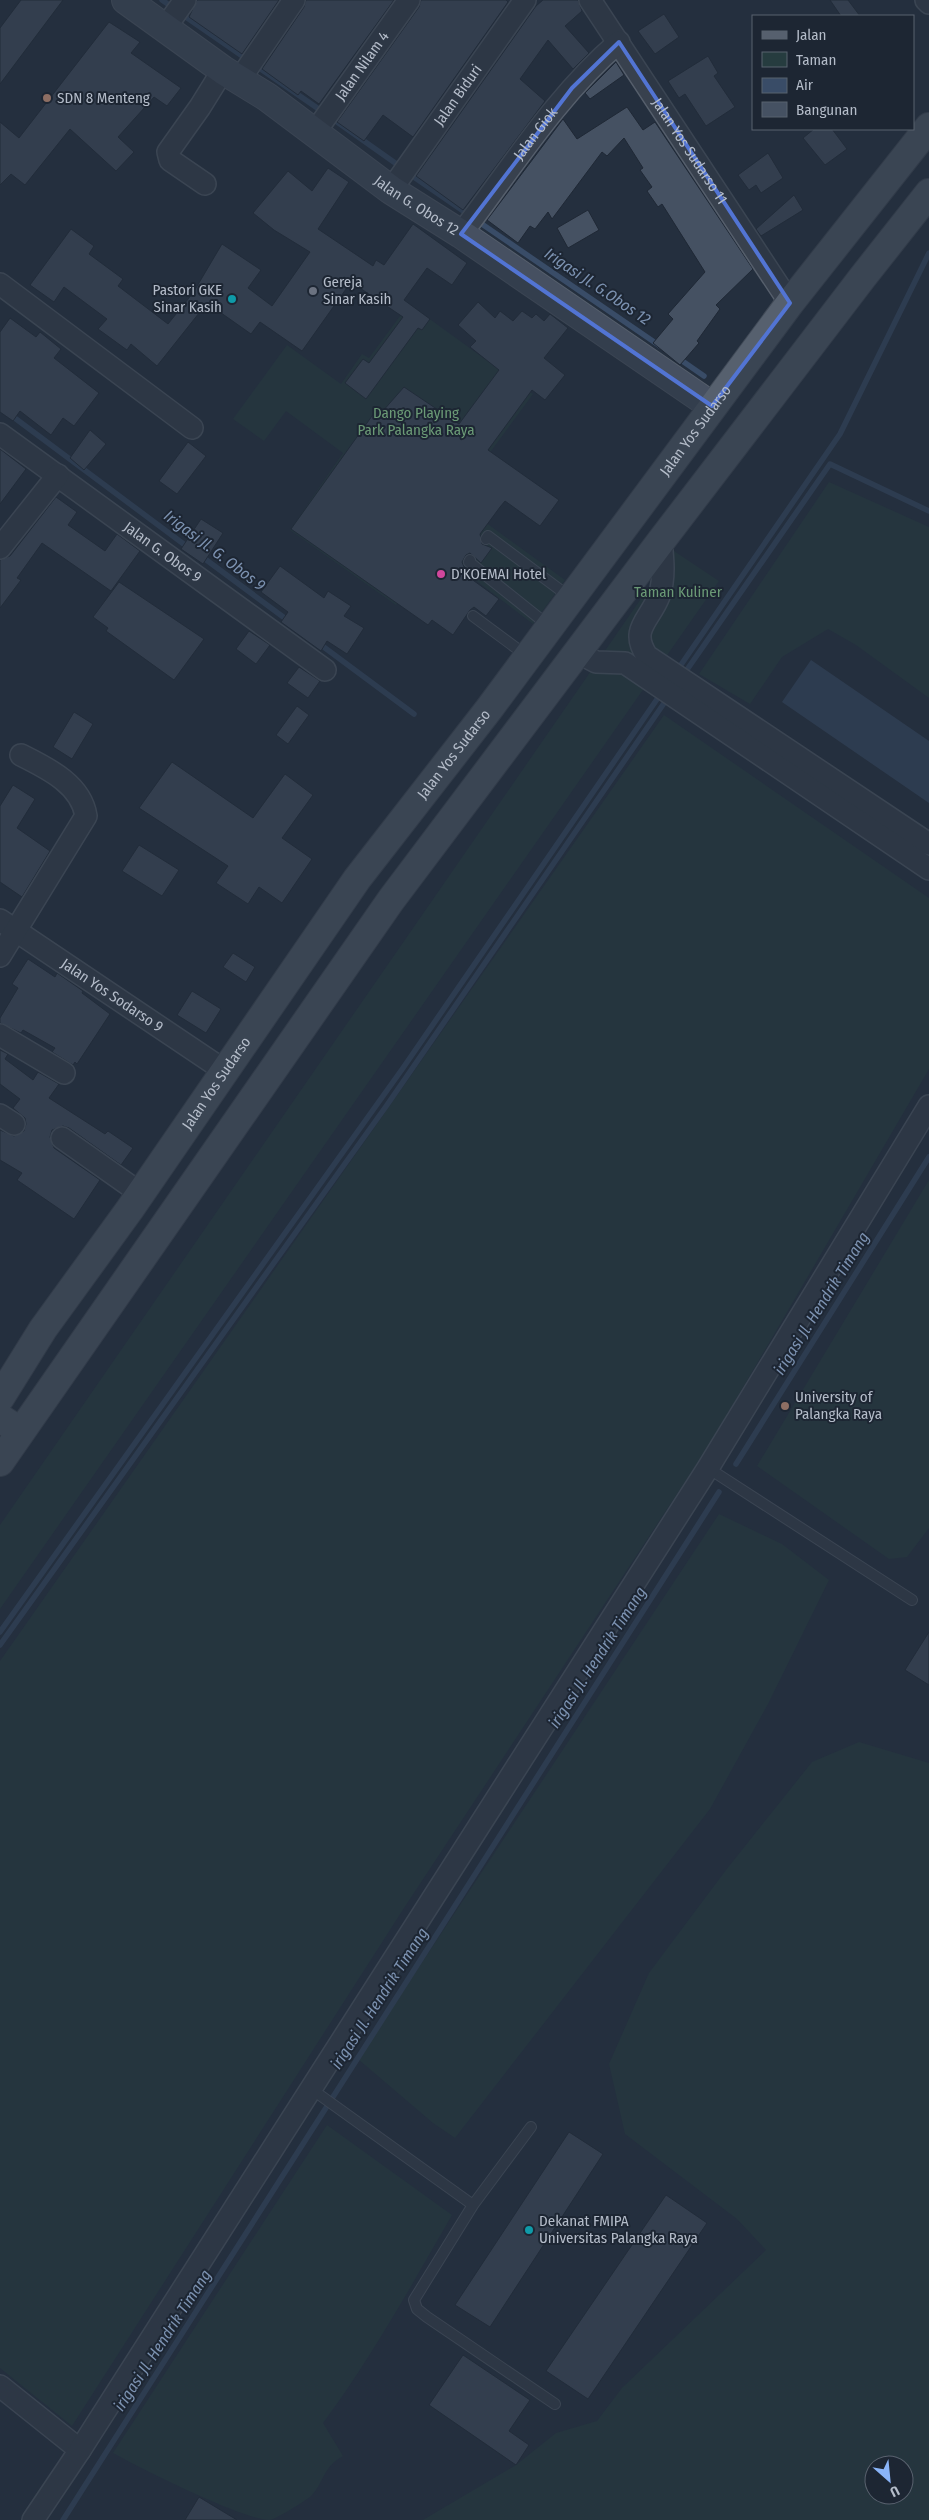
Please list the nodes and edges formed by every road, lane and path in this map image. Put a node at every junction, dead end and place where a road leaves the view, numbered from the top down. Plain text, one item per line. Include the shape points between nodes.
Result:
1 (126, 0) edge
2 (185, 0) edge
3 (294, 0) edge
4 (409, 0) edge
5 (525, 0) edge
6 (590, 0) edge
7 (926, 0) edge
8 (929, 3) edge
9 (165, 28) junction
10 (619, 42) junction
11 (232, 74) junction
12 (929, 127) edge
13 (316, 132) junction
14 (205, 184) dead end
15 (391, 190) junction
16 (878, 192) junction
17 (929, 193) edge
18 (911, 215) junction
19 (461, 234) junction
20 (0, 284) edge
21 (790, 302) junction
22 (712, 406) junction
23 (192, 428) dead end
24 (0, 434) edge
25 (58, 475) junction
26 (486, 539) dead end
27 (661, 541) junction
28 (0, 548) edge
29 (470, 560) dead end
30 (571, 598) junction
31 (473, 616) dead end
32 (550, 627) junction
33 (579, 653) junction
34 (528, 656) junction
35 (325, 670) dead end
36 (21, 755) dead end
37 (929, 844) edge
38 (929, 869) edge
39 (8, 926) edge
40 (0, 956) edge
41 (0, 1035) edge
42 (225, 1071) junction
43 (64, 1073) dead end
44 (929, 1106) edge
45 (62, 1138) dead end
46 (140, 1193) junction
47 (0, 1398) edge
48 (10, 1424) edge
49 (0, 1462) edge
50 (708, 1468) junction
51 (912, 1600) dead end
52 (316, 2092) junction
53 (531, 2127) dead end
54 (473, 2206) junction
55 (0, 2386) edge
56 (555, 2404) dead end
57 (80, 2450) junction
58 (33, 2520) edge

1 - 9 street, Jalan G. Obos 12
2 - 9 street
3 - 11 street
4 - 13 street, Jalan Nilam 4
5 - 15 street, Jalan Biduri
6 - 10 street, Jalan Yos Sudarso 11
7 - 8 street
9 - 11 street, Jalan G. Obos 12
10 - 19 street, Jalan Giok via 597,60 572,88
10 - 21 street, Jalan Yos Sudarso 11
11 - 13 street, Jalan G. Obos 12
11 - 14 street via 200,107 168,152 170,160
12 - 16 main road, Jalan Yos Sudarso
13 - 15 street, Jalan G. Obos 12
15 - 19 street, Jalan G. Obos 12
16 - 18 main road
16 - 21 main road, Jalan Yos Sudarso
17 - 18 main road
18 - 27 main road
19 - 22 street, Jalan G. Obos 12
20 - 23 street
21 - 22 main road, Jalan Yos Sudarso
22 - 30 main road, Jalan Yos Sudarso
24 - 25 street, Jalan G. Obos 9
25 - 28 street
25 - 35 street, Jalan G. Obos 9
26 - 30 lane via 488,536
27 - 33 main road
27 - 37 street via 664,569 659,596 640,632 639,644 647,656
29 - 32 lane
30 - 32 main road, Jalan Yos Sudarso
31 - 34 lane
32 - 34 main road, Jalan Yos Sudarso
33 - 38 street via 596,662 625,663
33 - 48 main road via 391,900
34 - 42 main road, Jalan Yos Sudarso via 357,879
36 - 39 street via 48,768 72,789 80,798 86,816
39 - 40 street
39 - 42 street, Jalan Yos Sodarso 9
41 - 43 street
42 - 46 main road, Jalan Yos Sudarso
44 - 50 street
45 - 46 street
46 - 47 main road, Jalan Yos Sudarso via 43,1329
48 - 49 main road
50 - 51 lane
50 - 52 street
52 - 54 lane
52 - 57 street
53 - 54 lane
54 - 56 lane via 414,2300 417,2309
55 - 57 street
57 - 58 street

